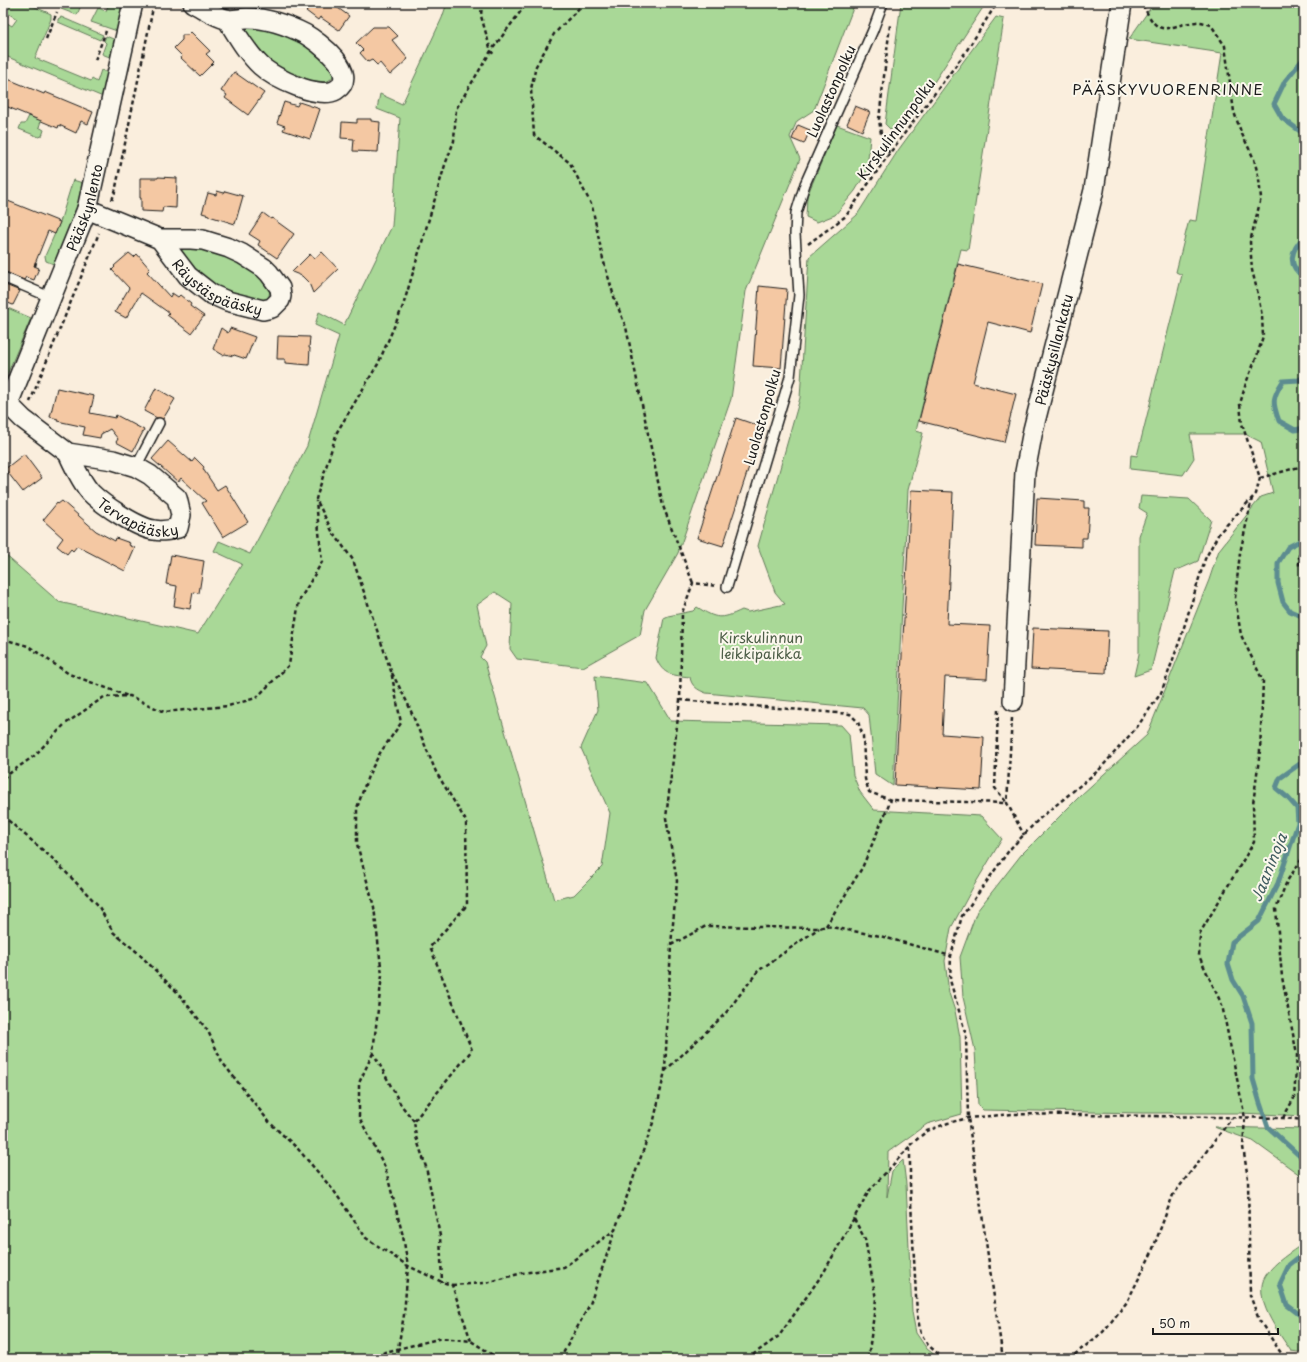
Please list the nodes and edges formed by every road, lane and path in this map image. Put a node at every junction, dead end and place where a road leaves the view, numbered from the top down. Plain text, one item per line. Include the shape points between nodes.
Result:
1 (133, 3) edge
2 (193, 3) edge
3 (482, 3) edge
4 (527, 3) edge
5 (584, 3) edge
6 (883, 3) edge
7 (997, 3) edge
8 (1122, 3) edge
9 (1142, 3) edge
10 (3, 9) edge
11 (57, 12) dead end
12 (7, 16) dead end
13 (227, 19) junction
14 (890, 20) dead end
15 (106, 31) dead end
16 (46, 39) dead end
17 (491, 51) junction
18 (494, 55) dead end
19 (95, 60) dead end
20 (889, 154) junction
21 (87, 210) junction
22 (160, 239) junction
23 (796, 252) junction
24 (36, 262) dead end
25 (35, 266) dead end
26 (3, 277) edge
27 (52, 298) junction
28 (8, 404) joint
29 (159, 423) dead end
30 (68, 453) junction
31 (136, 467) junction
32 (1304, 468) edge
33 (1260, 478) junction
34 (1252, 498) junction
35 (316, 499) junction
36 (1304, 551) edge
37 (1304, 570) edge
38 (693, 583) junction
39 (727, 587) joint
40 (3, 639) edge
41 (391, 671) junction
42 (130, 696) junction
43 (680, 700) junction
44 (1013, 701) joint
45 (3, 778) edge
46 (891, 800) junction
47 (1007, 803) junction
48 (3, 816) edge
49 (1024, 835) junction
50 (1304, 856) edge
51 (826, 926) junction
52 (819, 928) junction
53 (671, 945) junction
54 (951, 956) junction
55 (373, 1052) junction
56 (665, 1071) junction
57 (968, 1118) junction
58 (1233, 1118) junction
59 (1245, 1118) junction
60 (1284, 1118) junction
61 (1304, 1120) edge
62 (414, 1121) junction
63 (910, 1145) junction
64 (854, 1218) junction
65 (615, 1230) junction
66 (408, 1266) junction
67 (442, 1282) junction
68 (452, 1285) junction
69 (471, 1341) junction
70 (398, 1349) junction
71 (370, 1359) edge
72 (396, 1359) edge
73 (499, 1359) edge
74 (560, 1359) edge
75 (747, 1359) edge
76 (868, 1359) edge
77 (944, 1359) edge
78 (1003, 1359) edge
79 (1069, 1359) edge
80 (1285, 1359) edge

1 - 21 street, Pääskynlento
2 - 13 street
3 - 17 path via 481,16
4 - 17 path
5 - 38 path via 554,34 536,66 532,89 534,135 570,163 592,206 603,259 626,327 664,506
6 - 23 lane, Luolastonpolku via 805,184 796,213
7 - 20 path, Kirskulinnunpolku via 965,53
8 - 44 street, Pääskysillankatu via 1094,190 1033,430 1025,472
9 - 33 path via 1149,18 1162,28 1197,22 1211,25 1224,46 1234,112 1254,159 1259,179 1261,198 1250,242 1263,336 1240,404 1242,424
10 - 12 path
11 - 16 path
13 - 13 street via 242,44 261,66 278,78 297,87 322,92 336,90 342,85 345,77 339,64 325,49 306,35 262,19
14 - 20 path via 879,118 881,134
15 - 19 path
17 - 18 path
17 - 35 path via 456,109 454,141 403,306 378,364 337,432
20 - 23 path, Kirskulinnunpolku via 846,216
21 - 22 street, Räystäspääsky
21 - 27 street, Pääskynlento
22 - 22 street, Räystäspääsky via 188,276 211,294 226,301 263,310 272,308 280,300 280,288 269,273 242,254 203,240
23 - 39 lane, Luolastonpolku via 799,295 790,377
24 - 25 path
26 - 27 lane
27 - 28 street, Pääskynlento
28 - 30 street, Tervapääsky via 23,419
29 - 31 lane
30 - 31 street, Tervapääsky via 113,460
30 - 31 street, Tervapääsky via 76,471 91,493 130,521 152,530 166,531 178,528 181,515 177,498 150,475
32 - 33 path via 1299,467
33 - 34 path via 1256,494
34 - 49 path via 1220,533 1205,559 1161,693 1137,727 1099,770 1039,819
34 - 59 path via 1240,553 1235,598 1241,635 1263,681 1260,751 1253,804 1254,842 1200,933 1199,956 1222,1004
35 - 41 path via 332,531 353,560
35 - 42 path via 322,562 299,601 289,665 256,698 228,706 164,712
36 - 37 path via 1299,553 1299,566
38 - 39 path
38 - 43 path via 682,613
40 - 42 path via 28,646 69,674
41 - 55 path via 401,723 368,776 358,808 357,844 374,907 382,975
41 - 62 path via 408,704 436,772 466,821 467,905 430,947 472,1050
42 - 45 path via 104,697 65,724 34,756
43 - 46 path via 850,714 858,722 863,736 865,779 869,792
43 - 53 path via 666,818 677,881
44 - 47 path
46 - 47 path
46 - 51 path via 862,868
47 - 49 path
48 - 66 path via 52,858 98,904 113,932 178,993 208,1031 222,1062 270,1123 298,1149 334,1191 366,1238
49 - 54 path via 1010,849 962,916
50 - 60 path via 1287,881 1276,909 1282,977 1297,1055 1294,1098
51 - 52 path
51 - 54 path via 880,936
52 - 53 path via 706,926
52 - 56 path via 758,971 725,1014
53 - 56 path
54 - 57 path via 950,980 966,1035
55 - 62 path via 401,1105
55 - 66 path via 359,1083 359,1116 385,1167
56 - 65 path via 654,1120
57 - 58 path via 1013,1114
57 - 63 path via 927,1131
57 - 78 path
58 - 59 path
58 - 79 path via 1173,1195 1151,1254 1127,1302 1104,1332
59 - 60 path
59 - 80 path via 1243,1147 1248,1179 1250,1295 1259,1320
60 - 61 path
62 - 67 path via 440,1236
63 - 64 path via 869,1191
63 - 77 path via 917,1314 921,1334 928,1345
64 - 75 path via 824,1272 779,1336
64 - 76 path via 865,1239 876,1299
65 - 68 path via 564,1267 522,1273 486,1283
65 - 74 path via 590,1304
66 - 67 path
66 - 70 path
67 - 68 path
68 - 69 path
69 - 70 path via 442,1338
69 - 73 path
70 - 71 path
70 - 72 path

